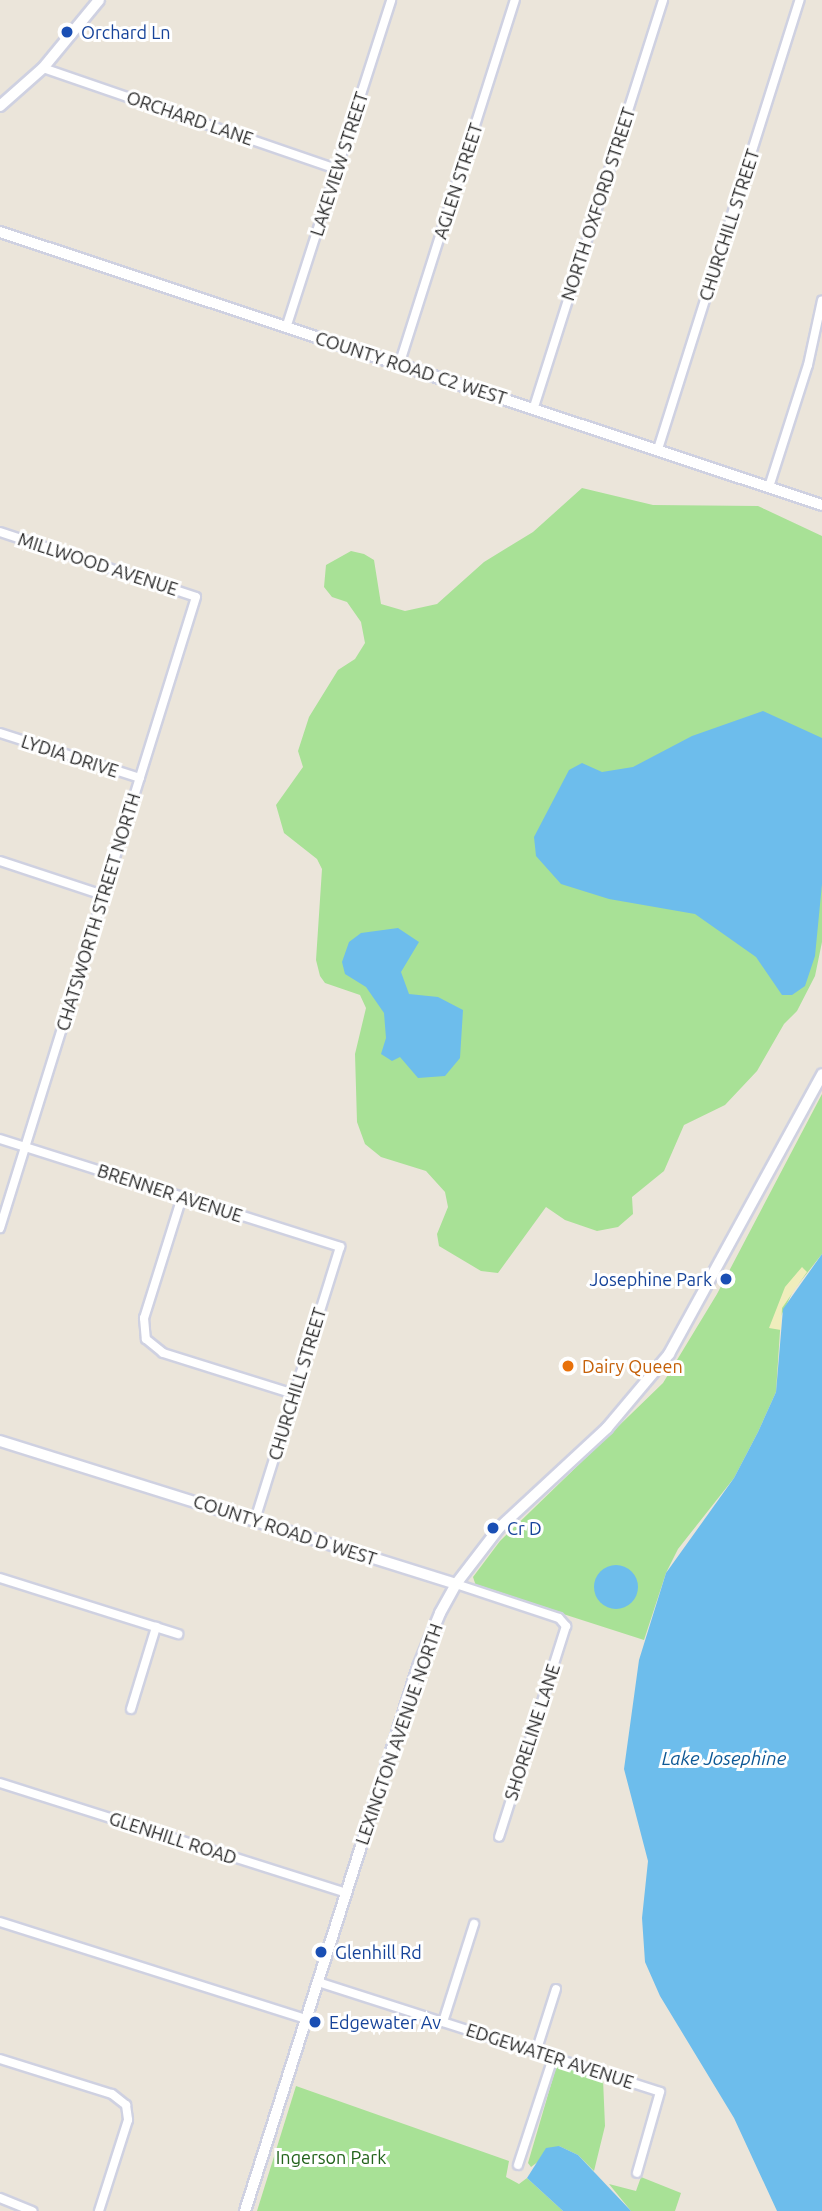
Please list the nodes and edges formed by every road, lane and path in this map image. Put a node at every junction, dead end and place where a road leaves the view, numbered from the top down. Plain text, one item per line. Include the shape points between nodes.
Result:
1 (99, 0) edge
2 (391, 0) edge
3 (515, 0) edge
4 (663, 0) edge
5 (800, 0) edge
6 (43, 68) junction
7 (0, 106) edge
8 (337, 169) junction
9 (0, 232) edge
10 (822, 300) edge
11 (286, 328) junction
12 (400, 362) junction
13 (534, 407) junction
14 (658, 449) junction
15 (769, 486) junction
16 (822, 505) edge
17 (0, 532) edge
18 (195, 597) joint
19 (0, 733) edge
20 (140, 778) junction
21 (0, 861) edge
22 (103, 895) junction
23 (822, 1074) edge
24 (0, 1139) edge
25 (25, 1147) junction
26 (182, 1197) junction
27 (0, 1228) edge
28 (340, 1248) joint
29 (294, 1394) junction
30 (0, 1441) edge
31 (255, 1520) junction
32 (0, 1578) edge
33 (456, 1584) junction
34 (566, 1626) joint
35 (156, 1628) junction
36 (178, 1634) dead end
37 (131, 1709) dead end
38 (0, 1783) edge
39 (499, 1837) dead end
40 (346, 1893) junction
41 (0, 1922) edge
42 (474, 1924) dead end
43 (318, 1982) junction
44 (556, 1989) dead end
45 (306, 2019) junction
46 (443, 2022) junction
47 (536, 2052) junction
48 (553, 2058) junction
49 (0, 2059) edge
50 (518, 2165) dead end
51 (637, 2173) dead end
52 (0, 2198) edge
53 (33, 2211) edge
54 (99, 2211) edge
55 (245, 2211) edge

1 - 6 street
2 - 8 street, LAKEVIEW STREET
3 - 12 street, AGLEN STREET
4 - 13 street, NORTH OXFORD STREET
5 - 14 street, CHURCHILL STREET
6 - 7 street
6 - 8 street, ORCHARD LANE
8 - 11 street, LAKEVIEW STREET
9 - 11 street, COUNTY ROAD C2 WEST
10 - 15 street via 808,365
11 - 12 street, COUNTY ROAD C2 WEST
12 - 13 street, COUNTY ROAD C2 WEST
13 - 14 street, COUNTY ROAD C2 WEST
14 - 15 street, COUNTY ROAD C2 WEST
15 - 16 street, COUNTY ROAD C2 WEST
17 - 18 street, MILLWOOD AVENUE
18 - 20 street, CHATSWORTH STREET NORTH
19 - 20 street, LYDIA DRIVE
20 - 22 street, CHATSWORTH STREET NORTH
21 - 22 street
22 - 25 street, CHATSWORTH STREET NORTH
23 - 33 street, LEXINGTON AVENUE NORTH via 669,1354 607,1428 499,1528
24 - 25 street, BRENNER AVENUE
25 - 26 street, BRENNER AVENUE
25 - 27 street, CHATSWORTH STREET NORTH
26 - 28 street, BRENNER AVENUE
26 - 29 street via 144,1318 146,1339 163,1353
28 - 29 street, CHURCHILL STREET
29 - 31 street, CHURCHILL STREET
30 - 31 street, COUNTY ROAD D WEST
31 - 33 street, COUNTY ROAD D WEST
32 - 35 street
33 - 34 street, COUNTY ROAD D WEST via 559,1618
33 - 40 street, LEXINGTON AVENUE NORTH via 418,1667
34 - 39 street, SHORELINE LANE
35 - 36 street
35 - 37 street
38 - 40 street, GLENHILL ROAD
40 - 43 street, LEXINGTON AVENUE NORTH
41 - 45 street
42 - 46 street
43 - 45 street, LEXINGTON AVENUE NORTH
43 - 46 street, EDGEWATER AVENUE
44 - 47 street
45 - 55 street, LEXINGTON AVENUE NORTH
46 - 47 street, EDGEWATER AVENUE
47 - 48 street, EDGEWATER AVENUE
48 - 50 street
48 - 51 street, EDGEWATER AVENUE via 660,2092
49 - 54 street via 112,2095 126,2105 128,2120
52 - 53 street

